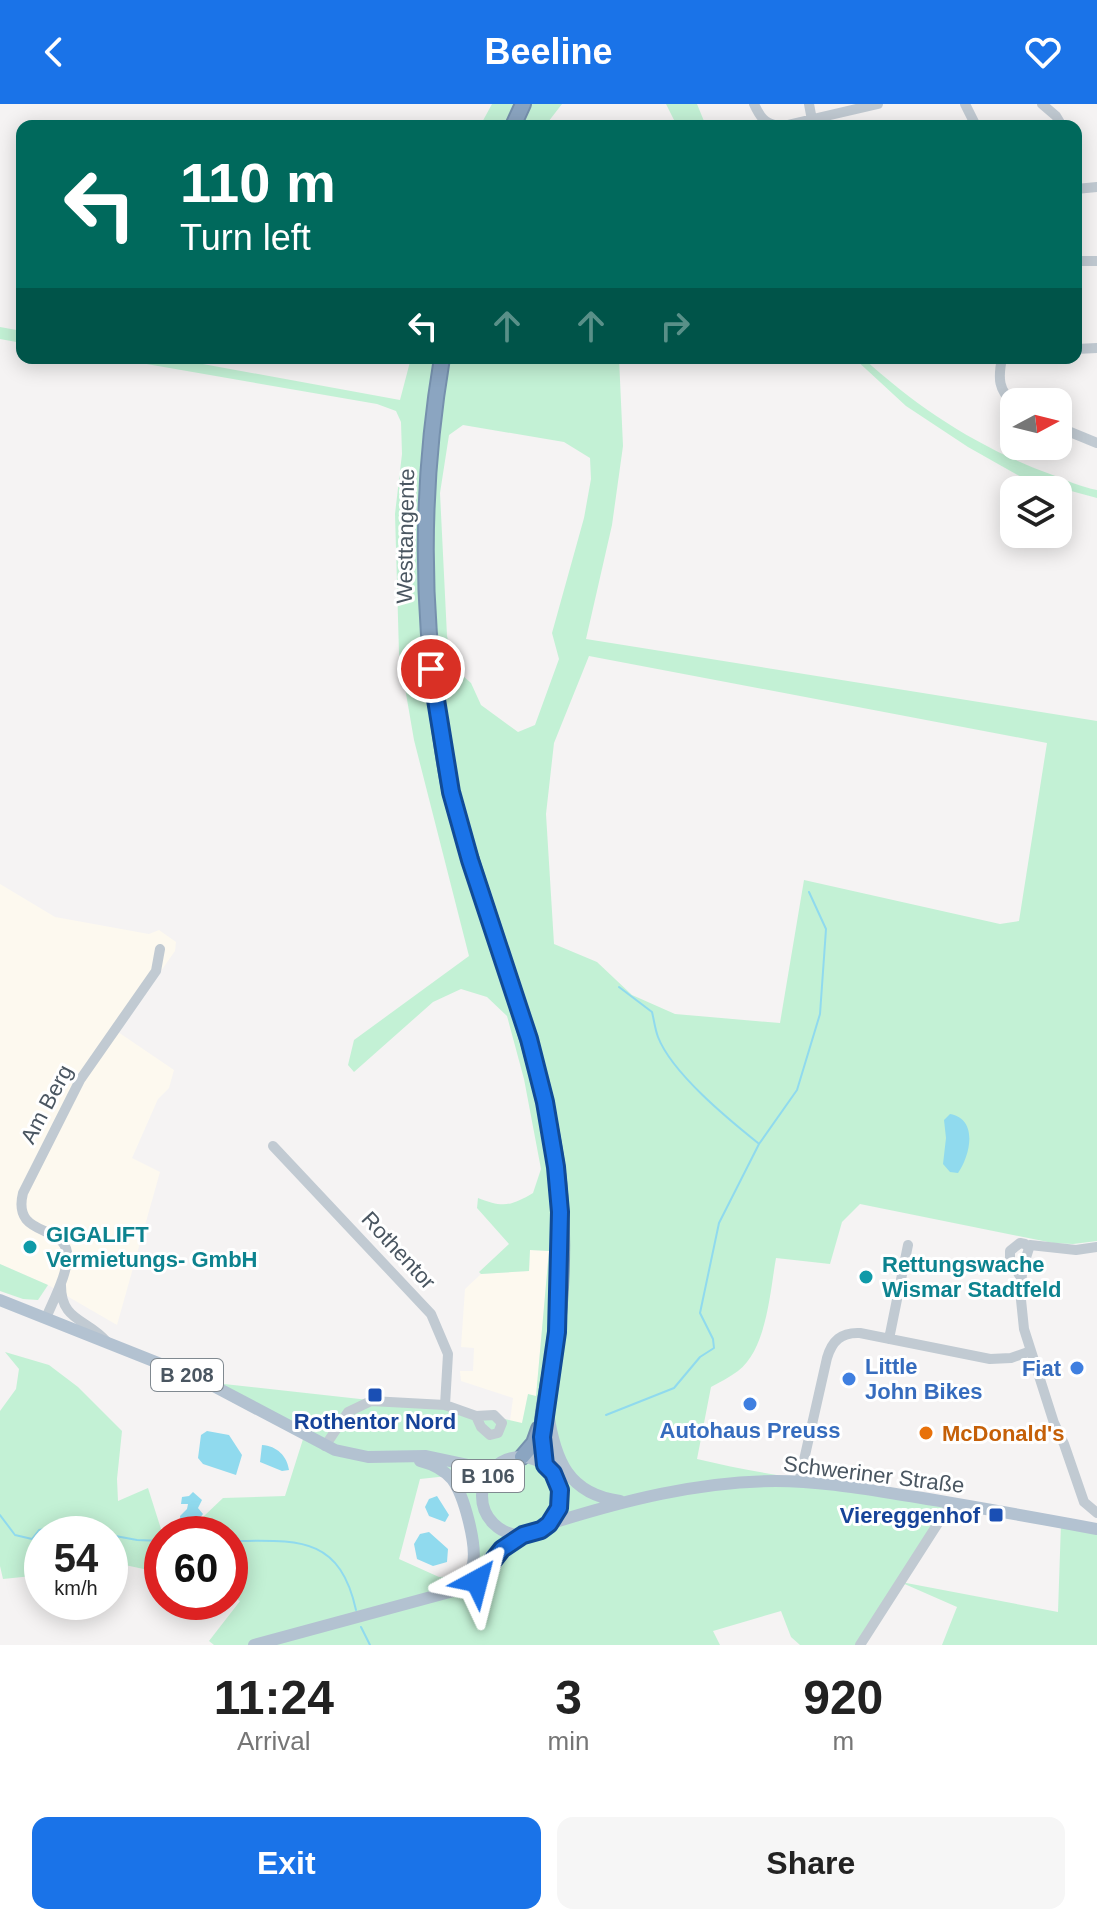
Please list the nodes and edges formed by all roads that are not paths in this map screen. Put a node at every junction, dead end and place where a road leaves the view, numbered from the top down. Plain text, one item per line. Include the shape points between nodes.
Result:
1 (809, 104) edge
2 (878, 104) edge
3 (1042, 104) edge
4 (812, 120) joint
5 (1058, 120) edge
6 (441, 364) edge
7 (1001, 364) edge
8 (1001, 388) edge
9 (1072, 433) edge
10 (1097, 443) edge
11 (160, 949) dead end
12 (273, 1146) dead end
13 (908, 1245) dead end
14 (1097, 1247) edge
15 (62, 1277) junction
16 (0, 1300) edge
17 (46, 1318) junction
18 (889, 1339) junction
19 (107, 1342) junction
20 (1031, 1351) junction
21 (445, 1405) junction
22 (545, 1411) junction
23 (476, 1416) dead end
24 (325, 1446) junction
25 (522, 1457) junction
26 (385, 1458) junction
27 (451, 1461) junction
28 (545, 1465) junction
29 (495, 1467) junction
30 (799, 1482) junction
31 (560, 1490) junction
32 (482, 1491) junction
33 (627, 1502) junction
34 (951, 1503) junction
35 (598, 1509) junction
36 (1097, 1513) edge
37 (492, 1522) junction
38 (549, 1524) junction
39 (1097, 1529) edge
40 (523, 1535) junction
41 (486, 1571) junction
42 (437, 1596) junction
43 (254, 1645) edge
44 (860, 1645) edge

1 - 4 street
2 - 4 street
3 - 5 street
6 - 22 highway, Westtangente / B 106 via 426,491 431,669 451,792 529,1039 550,1124 561,1252 557,1332
7 - 8 street
9 - 10 street
11 - 15 street, Am Berg via 156,971 80,1080 23,1193 26,1219 65,1246
12 - 21 street, Rothentor via 431,1314 448,1354
13 - 18 street
14 - 20 street via 1028,1247 1020,1304
15 - 17 street, Am Berg
15 - 19 street via 65,1309
16 - 17 main road, B 208
17 - 19 main road, B 208
18 - 20 street via 990,1359
18 - 30 street via 848,1333 831,1345
19 - 24 main road, B 208 via 206,1382
20 - 36 street via 1084,1502
21 - 23 street
21 - 24 street via 367,1403 348,1412
22 - 25 highway, Westtangente / B 106 via 534,1443
22 - 28 highway, Westtangente / B 106
22 - 33 main road via 577,1486 596,1497
24 - 26 main road, B 208
25 - 28 main road, B 106
25 - 29 main road, B 106
26 - 27 main road, B 208
26 - 42 main road, B 106 via 433,1465 448,1476 461,1497 473,1563 463,1580
27 - 29 main road, B 208
27 - 32 main road
28 - 31 main road, B 106
29 - 32 main road, B 106
30 - 33 main road, Schweriner Straße via 704,1486
30 - 34 main road, Schweriner Straße
31 - 35 main road via 576,1507
31 - 38 main road via 559,1508
32 - 37 main road, B 106
33 - 35 main road, Schweriner Straße
34 - 39 main road, Schweriner Straße
34 - 44 street
35 - 38 main road, Schweriner Straße
37 - 40 main road, B 106
37 - 41 main road, B 106 via 495,1546
38 - 40 main road, B 106
40 - 41 main road, B 106 via 502,1549
41 - 42 main road, B 106 via 468,1587
42 - 43 main road, B 106

